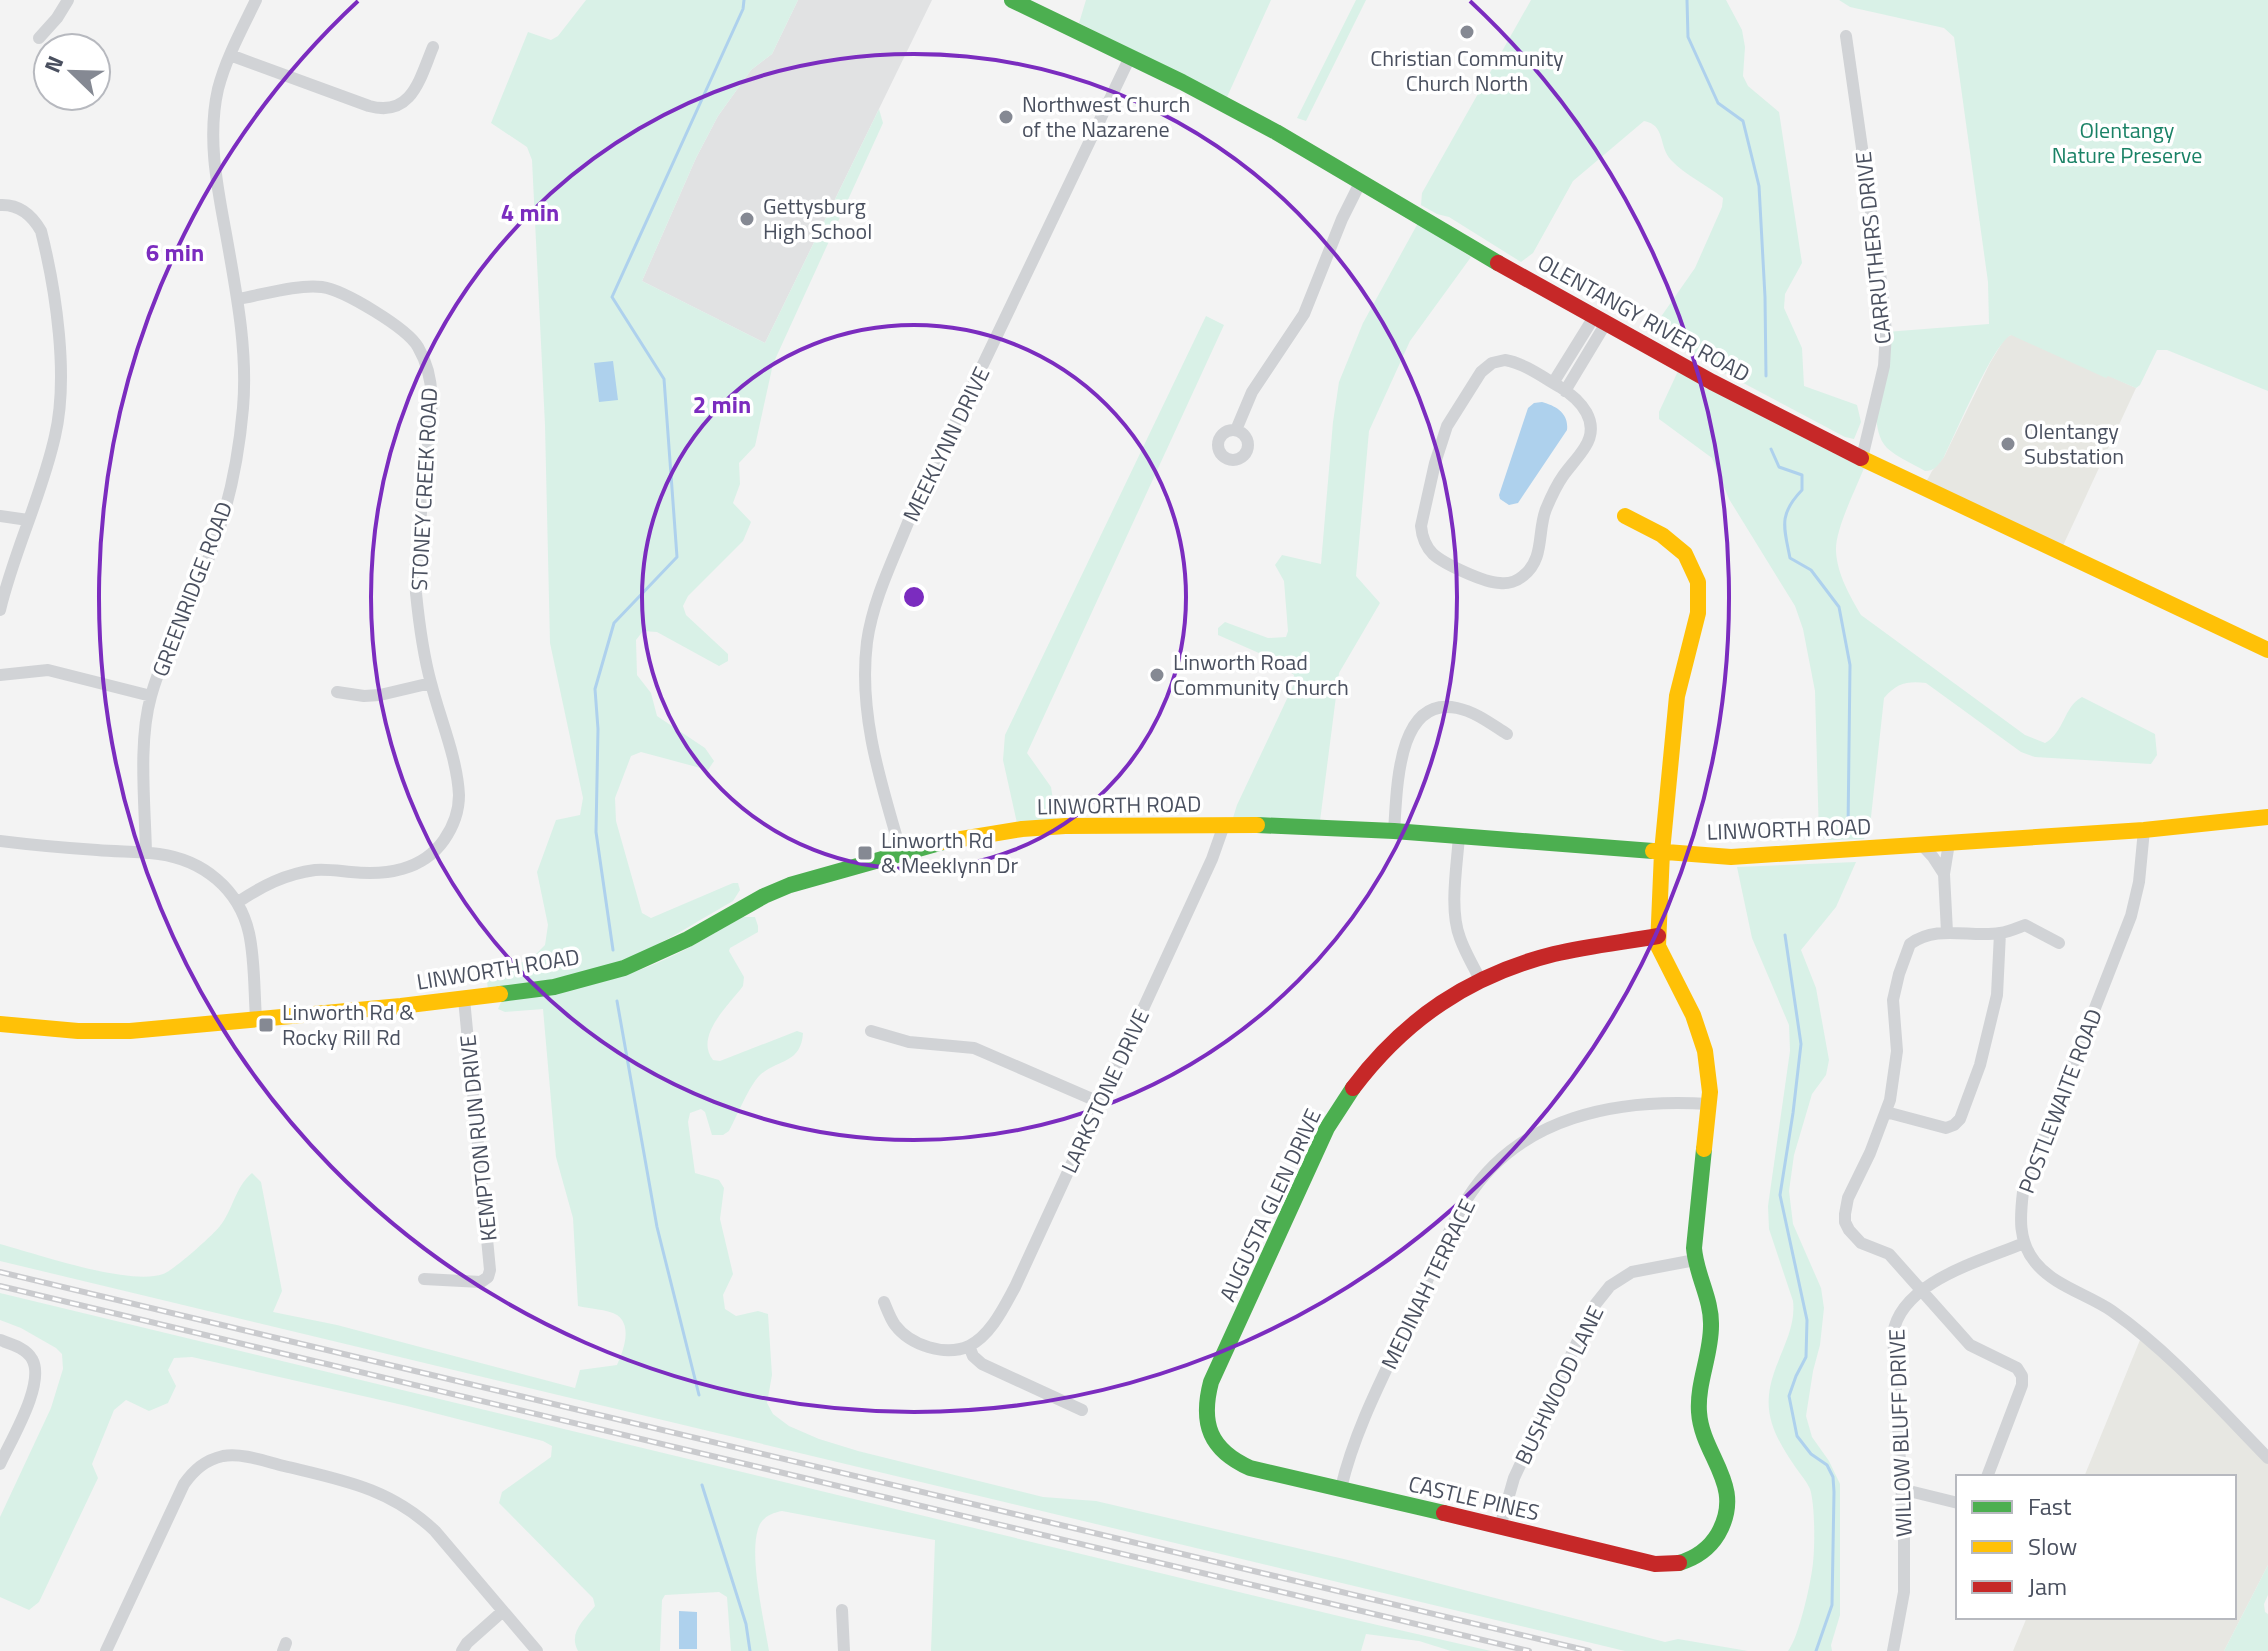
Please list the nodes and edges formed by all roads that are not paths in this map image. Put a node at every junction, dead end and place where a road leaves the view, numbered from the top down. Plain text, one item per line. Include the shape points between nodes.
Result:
1 (68, 0) edge
2 (256, 0) edge
3 (1012, 0) edge
4 (44, 32) edge
5 (1846, 36) dead end
6 (433, 47) dead end
7 (230, 55) junction
8 (1130, 57) junction
9 (1361, 181) junction
10 (0, 205) edge
11 (238, 299) junction
12 (1600, 320) junction
13 (1553, 383) junction
14 (1565, 391) junction
15 (1236, 430) dead end
16 (1862, 458) junction
17 (0, 516) edge
18 (1625, 516) dead end
19 (28, 520) junction
20 (0, 610) edge
21 (2268, 650) edge
22 (0, 675) edge
23 (431, 683) junction
24 (337, 692) dead end
25 (151, 696) junction
26 (1507, 734) dead end
27 (2268, 817) edge
28 (1224, 825) junction
29 (2144, 830) junction
30 (1394, 831) junction
31 (1459, 836) junction
32 (0, 841) edge
33 (1949, 843) junction
34 (1921, 844) junction
35 (901, 852) junction
36 (1662, 852) junction
37 (146, 853) junction
38 (1944, 874) junction
39 (238, 902) junction
40 (1947, 932) junction
41 (2000, 933) junction
42 (1658, 936) junction
43 (2059, 943) dead end
44 (1480, 979) junction
45 (464, 999) junction
46 (256, 1018) junction
47 (0, 1024) edge
48 (871, 1031) dead end
49 (1099, 1102) junction
50 (1709, 1104) junction
51 (1886, 1112) junction
52 (2024, 1243) junction
53 (1695, 1260) junction
54 (424, 1279) dead end
55 (1922, 1289) junction
56 (884, 1302) dead end
57 (0, 1340) edge
58 (969, 1346) junction
59 (1082, 1410) dead end
60 (1218, 1447) joint
61 (2268, 1458) edge
62 (0, 1464) edge
63 (1988, 1475) edge
64 (1341, 1488) junction
65 (1901, 1489) junction
66 (1956, 1503) edge
67 (1500, 1527) junction
68 (842, 1610) dead end
69 (503, 1611) junction
70 (106, 1651) edge
71 (462, 1651) edge
72 (537, 1651) edge
73 (844, 1651) edge
74 (1893, 1651) edge

1 - 4 street
2 - 7 street, GREENRIDGE ROAD
3 - 8 main road, OLENTANGY RIVER ROAD
5 - 16 street, CARRUTHERS DRIVE via 1886,332 1884,366
6 - 7 street via 411,94 387,109
7 - 11 street, GREENRIDGE ROAD via 218,91 215,167
8 - 9 main road, OLENTANGY RIVER ROAD
8 - 35 street, MEEKLYNN DRIVE via 911,515 881,589 867,640 865,688 880,781
9 - 12 main road, OLENTANGY RIVER ROAD
9 - 15 street via 1304,314 1252,392
10 - 19 street via 28,214 41,231 61,362 55,437
11 - 23 street, STONEY CREEK ROAD via 321,287 388,320 417,345 430,375 433,408 415,588
11 - 25 street, GREENRIDGE ROAD via 243,395 232,485 214,545
12 - 13 street
12 - 14 street
12 - 16 main road, OLENTANGY RIVER ROAD
13 - 14 street
13 - 14 street via 1512,361 1492,363 1481,372 1447,426 1423,512 1422,537 1434,555 1500,583 1516,581 1532,567 1554,492 1591,434 1585,408
16 - 21 main road, OLENTANGY RIVER ROAD
17 - 19 street
18 - 36 main road via 1685,554 1698,582 1698,613 1677,696
19 - 20 street
22 - 25 street via 48,670
23 - 24 street via 380,695
23 - 39 street, STONEY CREEK ROAD via 459,798 441,844 427,858 401,870 293,875
25 - 37 street, GREENRIDGE ROAD via 145,726
26 - 30 street via 1458,708 1426,713 1400,760
27 - 29 main road, LINWORTH ROAD
28 - 30 main road, LINWORTH ROAD
28 - 35 main road, LINWORTH ROAD via 1022,829
28 - 49 street, LARKSTONE DRIVE
29 - 33 main road, LINWORTH ROAD
29 - 52 street, POSTLEWAITE ROAD via 2131,916 2023,1192
30 - 31 main road, LINWORTH ROAD
31 - 36 main road, LINWORTH ROAD
31 - 44 street via 1456,923
32 - 37 street
33 - 34 main road, LINWORTH ROAD
33 - 38 street
34 - 36 main road, LINWORTH ROAD via 1731,857
34 - 38 street
35 - 45 main road, LINWORTH ROAD via 790,885 624,968 554,987
36 - 42 main road
37 - 39 street via 199,867 214,875
38 - 40 street
39 - 46 street via 249,933
40 - 41 street
40 - 51 street via 1915,940 1906,950 1893,1000 1897,1051
41 - 43 street via 2025,925
41 - 51 street via 1997,995 1960,1119 1946,1128
42 - 44 main road, AUGUSTA GLEN DRIVE via 1554,954
42 - 50 main road via 1661,955 1693,1015 1705,1051
44 - 60 main road, AUGUSTA GLEN DRIVE via 1407,1028 1367,1070 1327,1128 1208,1393 1208,1428
45 - 46 main road, LINWORTH ROAD
45 - 54 street, KEMPTON RUN DRIVE via 490,1270 481,1282
46 - 47 main road, LINWORTH ROAD via 130,1031
48 - 49 street via 909,1042 974,1048
49 - 58 street, LARKSTONE DRIVE via 1015,1287 996,1320
50 - 53 main road
50 - 64 street, MEDINAH TERRACE via 1669,1101 1559,1122 1529,1137 1484,1175 1454,1224 1351,1448
51 - 55 street via 1848,1198 1845,1222 1861,1243 1889,1254
52 - 55 street, WILLOW BLUFF DRIVE
52 - 61 street via 2050,1277 2112,1311 2152,1344
53 - 67 street, BUSHWOOD LANE via 1632,1272 1610,1286 1594,1306 1514,1478
53 - 67 main road, CASTLE PINES via 1711,1318 1699,1418 1728,1491 1717,1537 1698,1555 1666,1566
55 - 63 street via 1970,1345 2009,1362 2022,1376
55 - 65 street, WILLOW BLUFF DRIVE via 1897,1315 1893,1334
56 - 58 street via 894,1324 922,1345
57 - 62 street via 23,1350 36,1372 30,1401
58 - 59 street via 982,1364
60 - 64 main road, CASTLE PINES via 1253,1469
64 - 67 main road, CASTLE PINES
65 - 66 street
65 - 74 street, WILLOW BLUFF DRIVE via 1904,1592
68 - 73 street
69 - 70 street via 435,1531 394,1500 349,1481 224,1456 206,1461 184,1484
69 - 71 street
69 - 72 street

